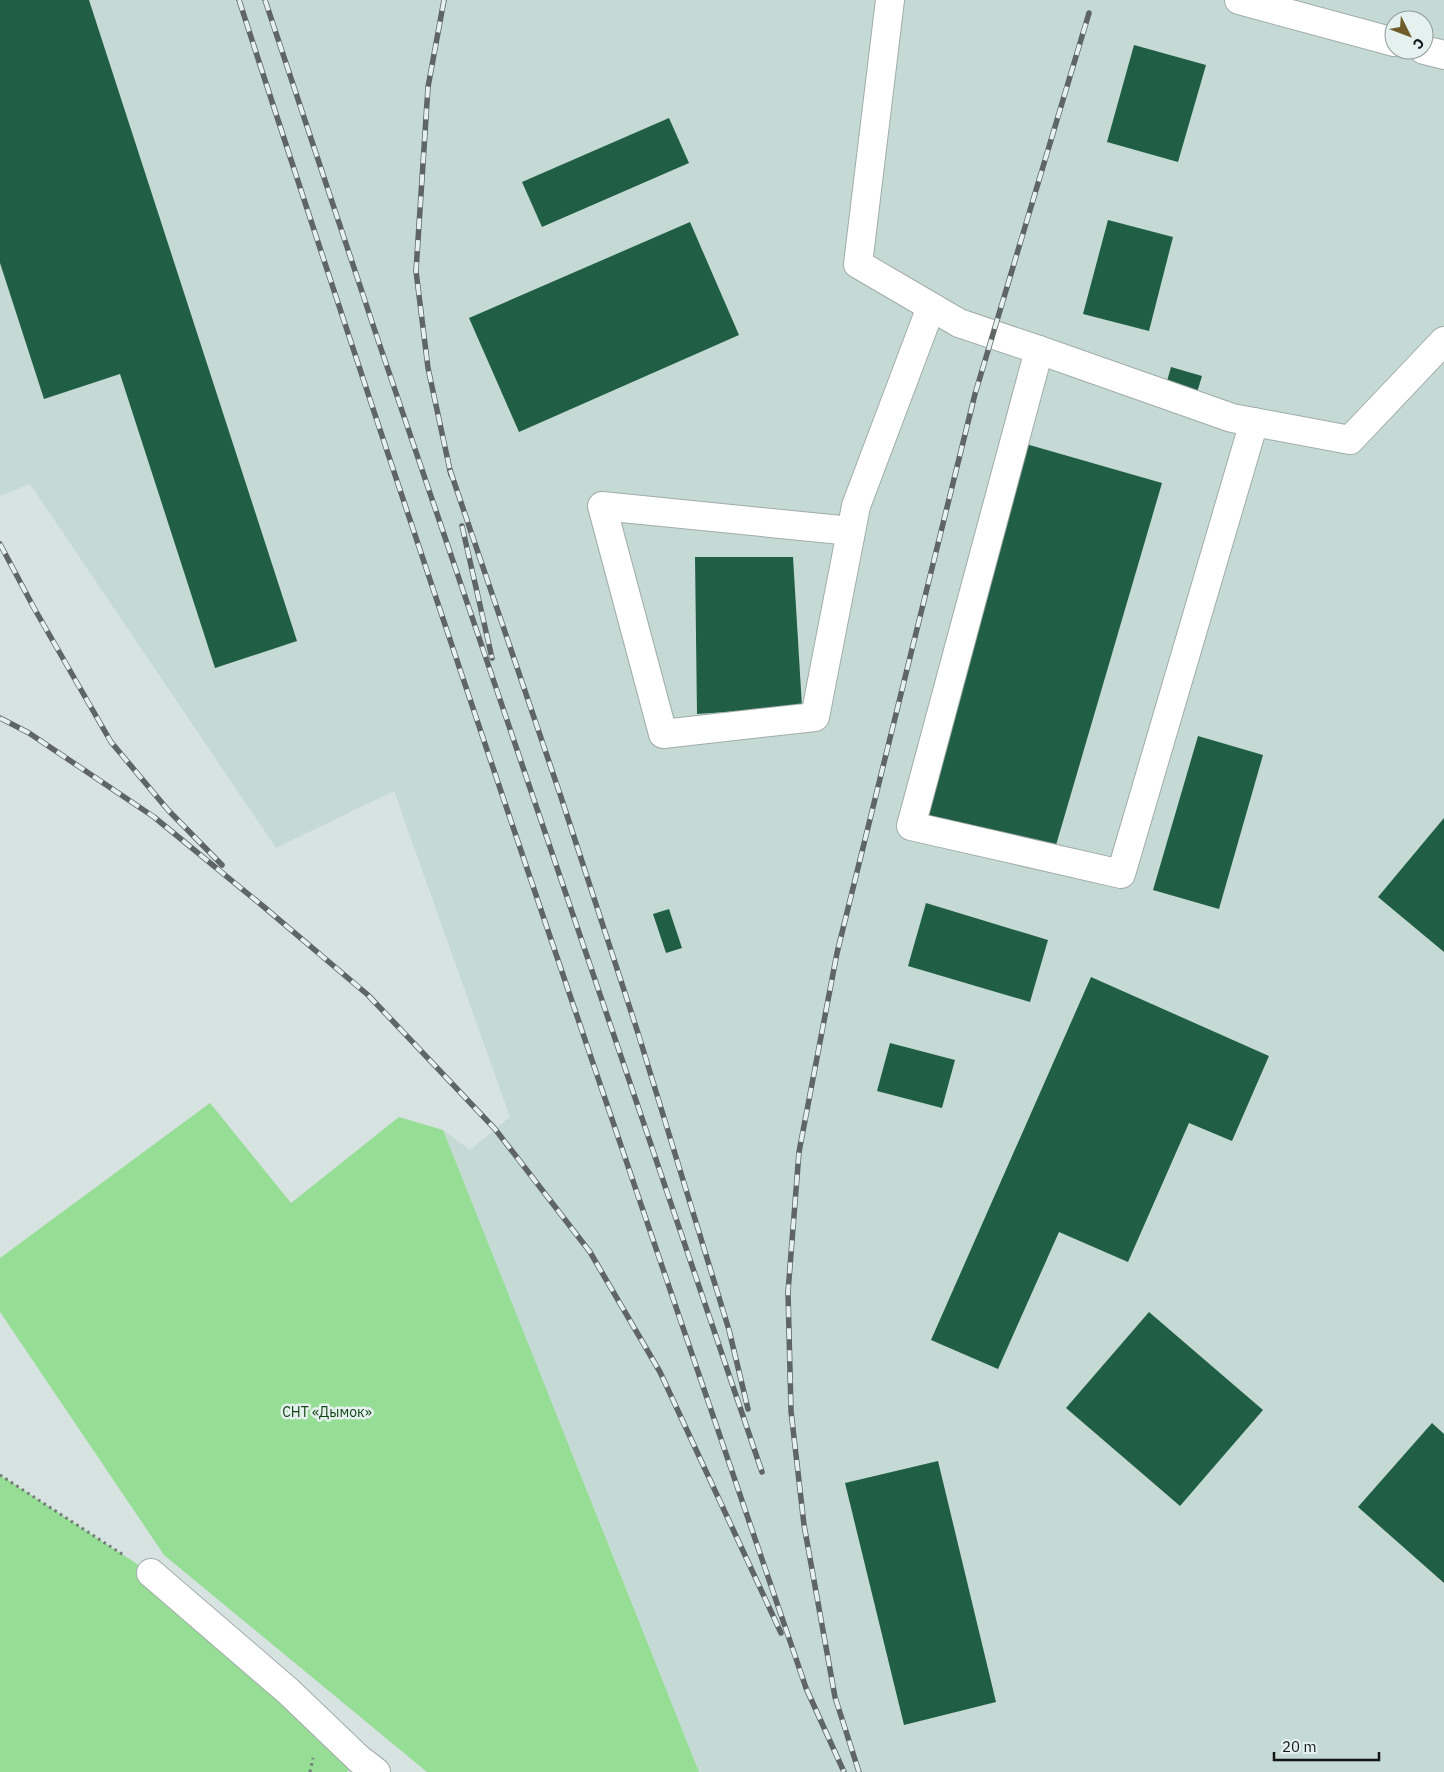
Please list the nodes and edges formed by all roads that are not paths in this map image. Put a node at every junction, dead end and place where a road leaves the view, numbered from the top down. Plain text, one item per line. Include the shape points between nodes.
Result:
1 (890, 0) edge
2 (1239, 0) edge
3 (1384, 39) edge
4 (931, 307) junction
5 (1444, 341) edge
6 (1040, 350) junction
7 (1254, 422) junction
8 (851, 532) junction
9 (151, 1573) road end
10 (376, 1772) edge

1 - 4 lane via 858,264
2 - 3 lane
4 - 6 lane via 959,323
4 - 8 lane via 856,506
5 - 7 lane via 1350,440
6 - 7 lane via 1232,418
6 - 7 lane via 911,826 1121,874
8 - 8 lane via 815,718 663,734 602,506
9 - 10 lane

